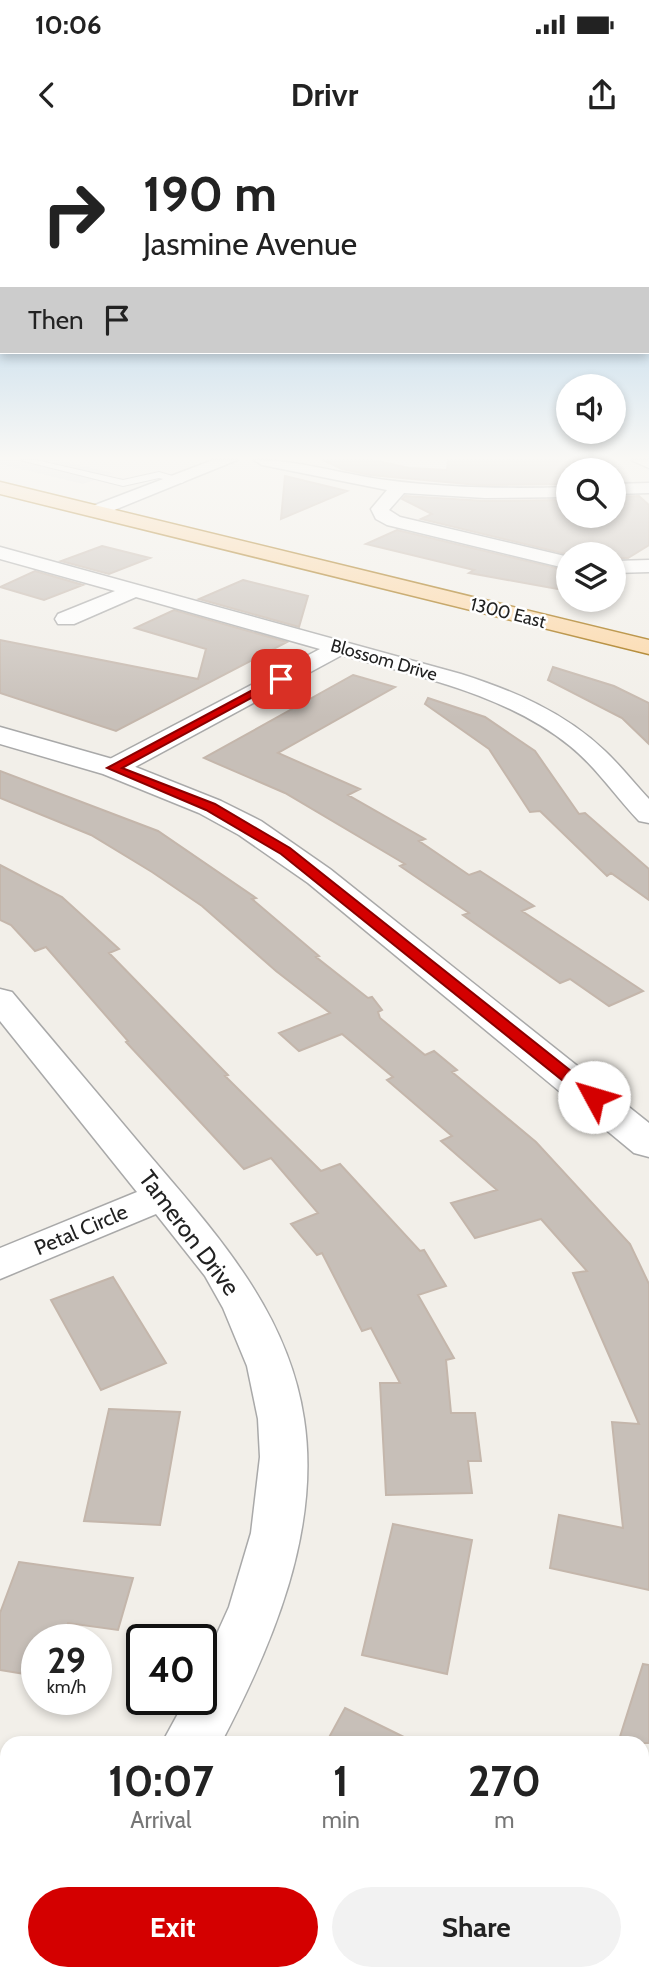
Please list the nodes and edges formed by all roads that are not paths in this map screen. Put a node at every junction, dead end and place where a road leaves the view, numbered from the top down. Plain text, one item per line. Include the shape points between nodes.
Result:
1 (254, 546) edge
2 (268, 546) edge
3 (498, 546) edge
4 (0, 553) edge
5 (556, 560) edge
6 (649, 566) edge
7 (626, 567) edge
8 (134, 591) junction
9 (66, 619) dead end
10 (649, 635) edge
11 (649, 647) edge
12 (340, 648) junction
13 (0, 735) edge
14 (113, 768) junction
15 (649, 815) edge
16 (0, 999) edge
17 (649, 1144) edge
18 (163, 1196) junction
19 (0, 1264) edge
20 (194, 1736) edge

1 - 11 main road, 1300 East
2 - 10 main road, 1300 East
3 - 5 street
4 - 8 street, Blossom Drive
6 - 7 street
8 - 9 street
8 - 12 street, Blossom Drive
12 - 14 street
12 - 15 street, Blossom Drive via 480,688 546,718 596,756
13 - 14 street
14 - 17 street via 210,807 286,851
16 - 18 street, Tameron Drive
18 - 19 street, Petal Circle
18 - 20 street, Tameron Drive via 220,1266 249,1314 274,1383 283,1455 278,1534 251,1624

